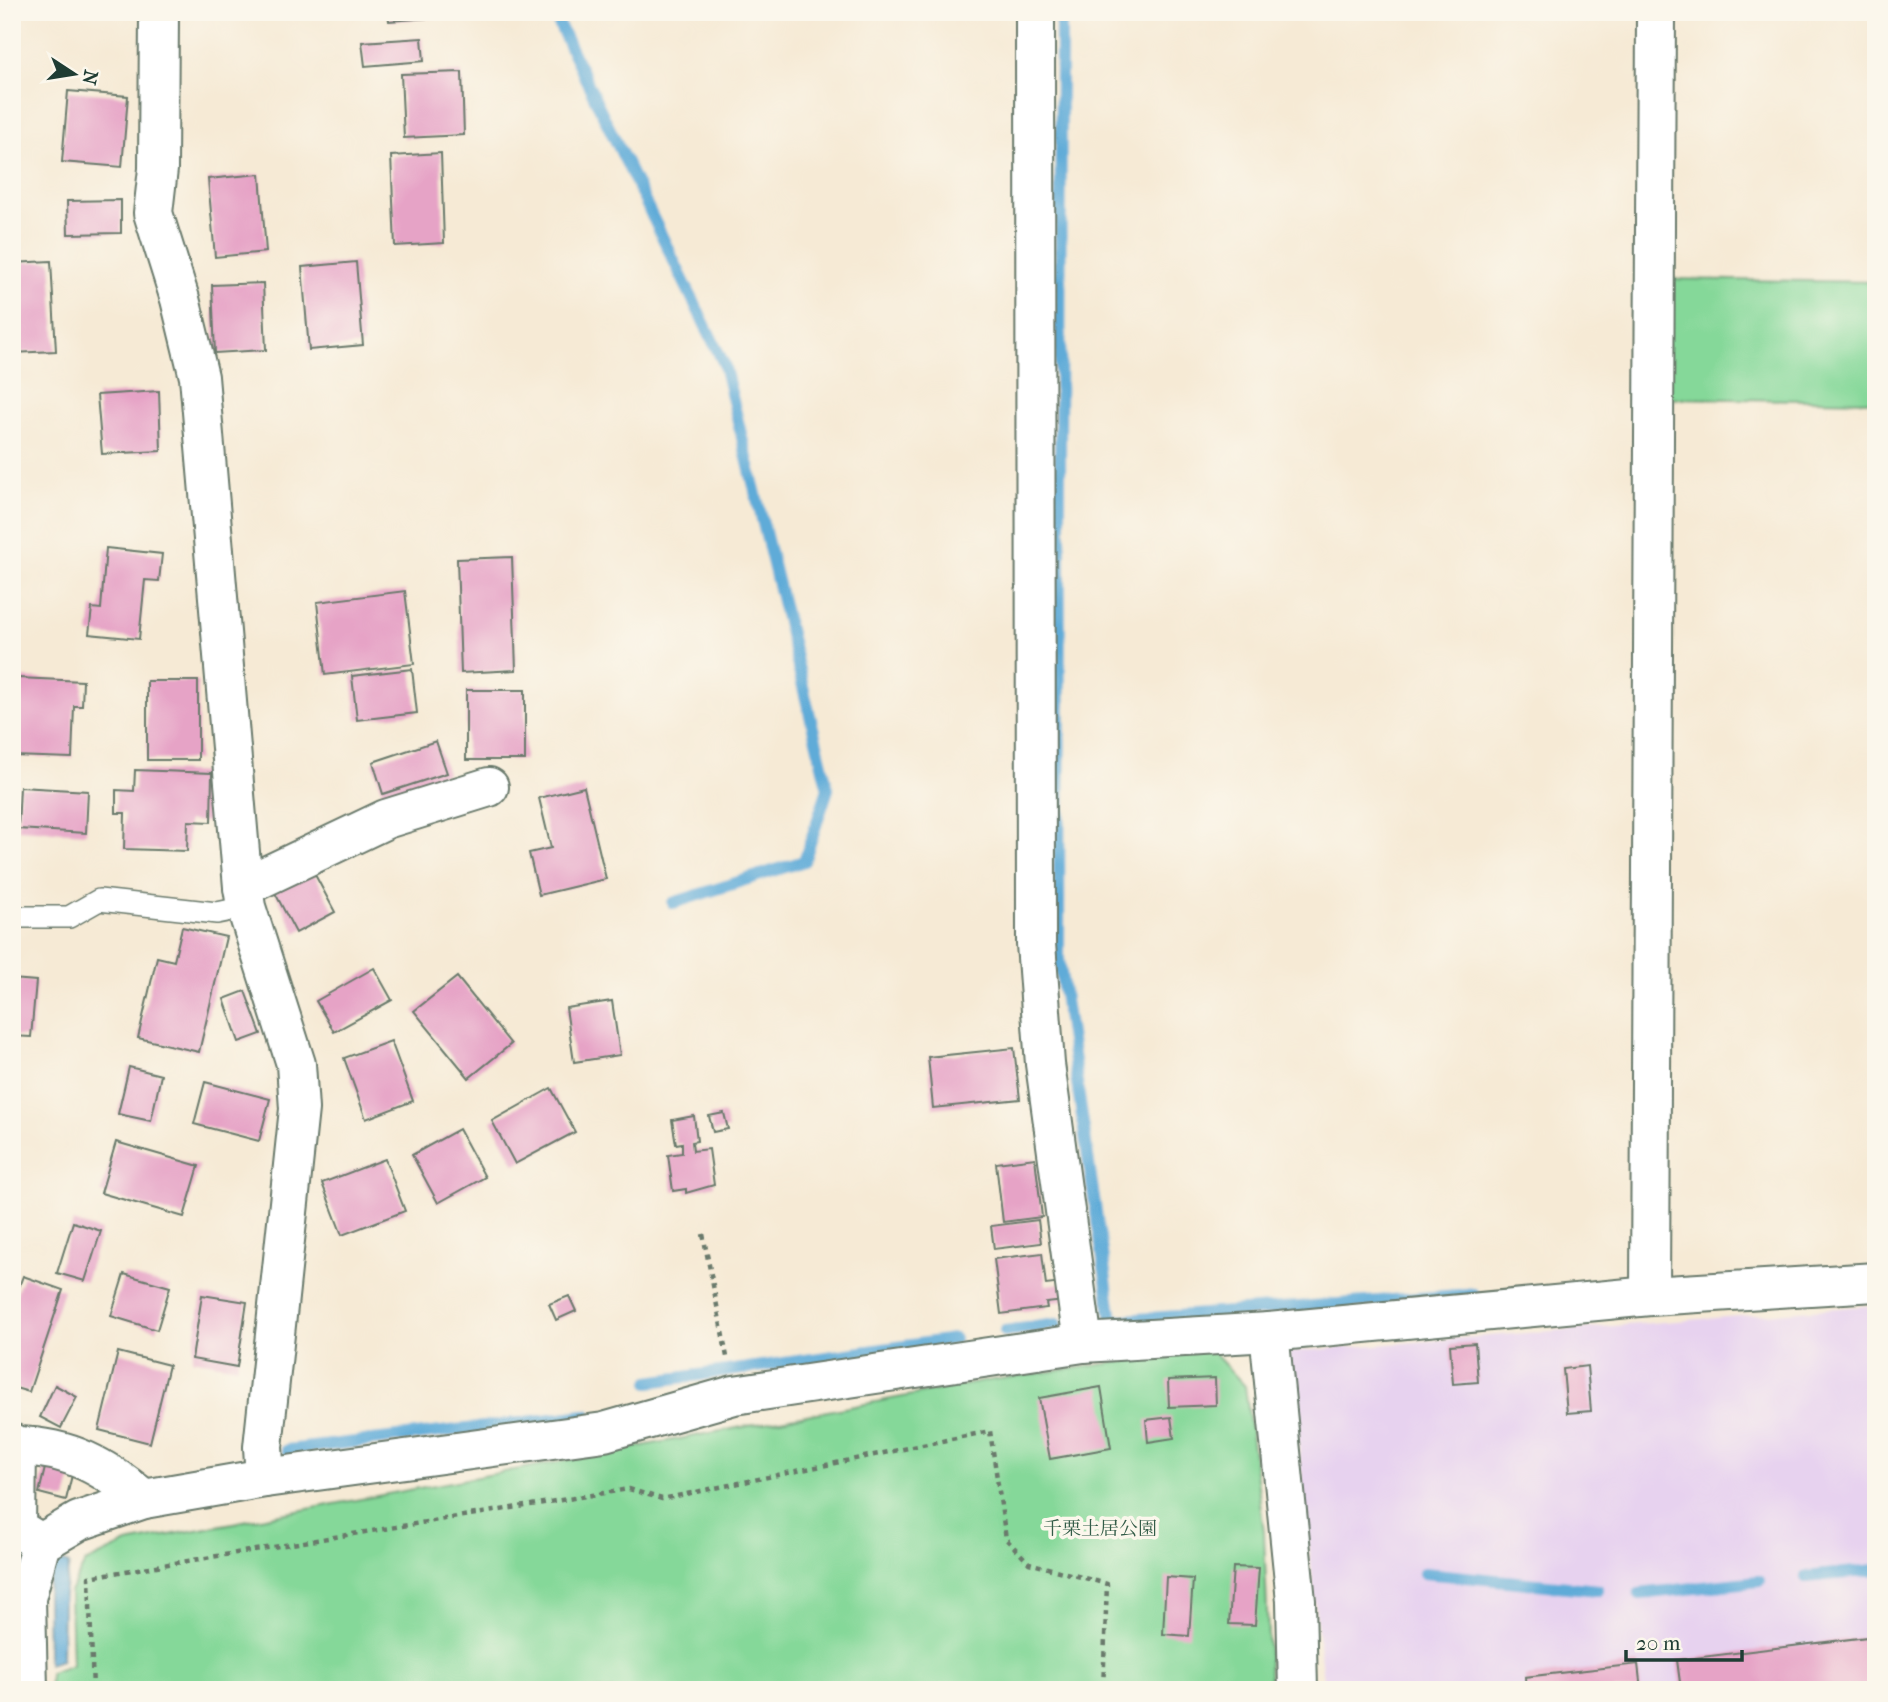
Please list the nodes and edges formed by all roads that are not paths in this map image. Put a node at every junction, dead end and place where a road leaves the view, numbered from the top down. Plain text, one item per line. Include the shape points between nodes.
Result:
1 (159, 12) edge
2 (1035, 12) edge
3 (1656, 12) edge
4 (489, 787) dead end
5 (245, 897) junction
6 (12, 917) edge
7 (1876, 1282) edge
8 (1650, 1296) junction
9 (1269, 1332) junction
10 (1083, 1343) junction
11 (15, 1445) edge
12 (265, 1478) junction
13 (144, 1499) junction
14 (41, 1544) junction
15 (19, 1598) edge
16 (28, 1690) edge
17 (1298, 1690) edge

1 - 5 street via 158,169 153,213 200,377
2 - 10 street via 1036,944 1045,1064
3 - 8 street
4 - 5 street via 386,819
5 - 6 lane via 217,913 99,900 69,917
5 - 12 street via 296,1064 299,1109 263,1447
7 - 8 street
8 - 9 street
9 - 10 street
9 - 17 street via 1296,1601
10 - 12 street via 734,1395 604,1432
11 - 13 street via 44,1447 106,1468
11 - 14 street via 16,1528
12 - 13 street
13 - 14 street via 79,1521
14 - 15 street
15 - 16 street

